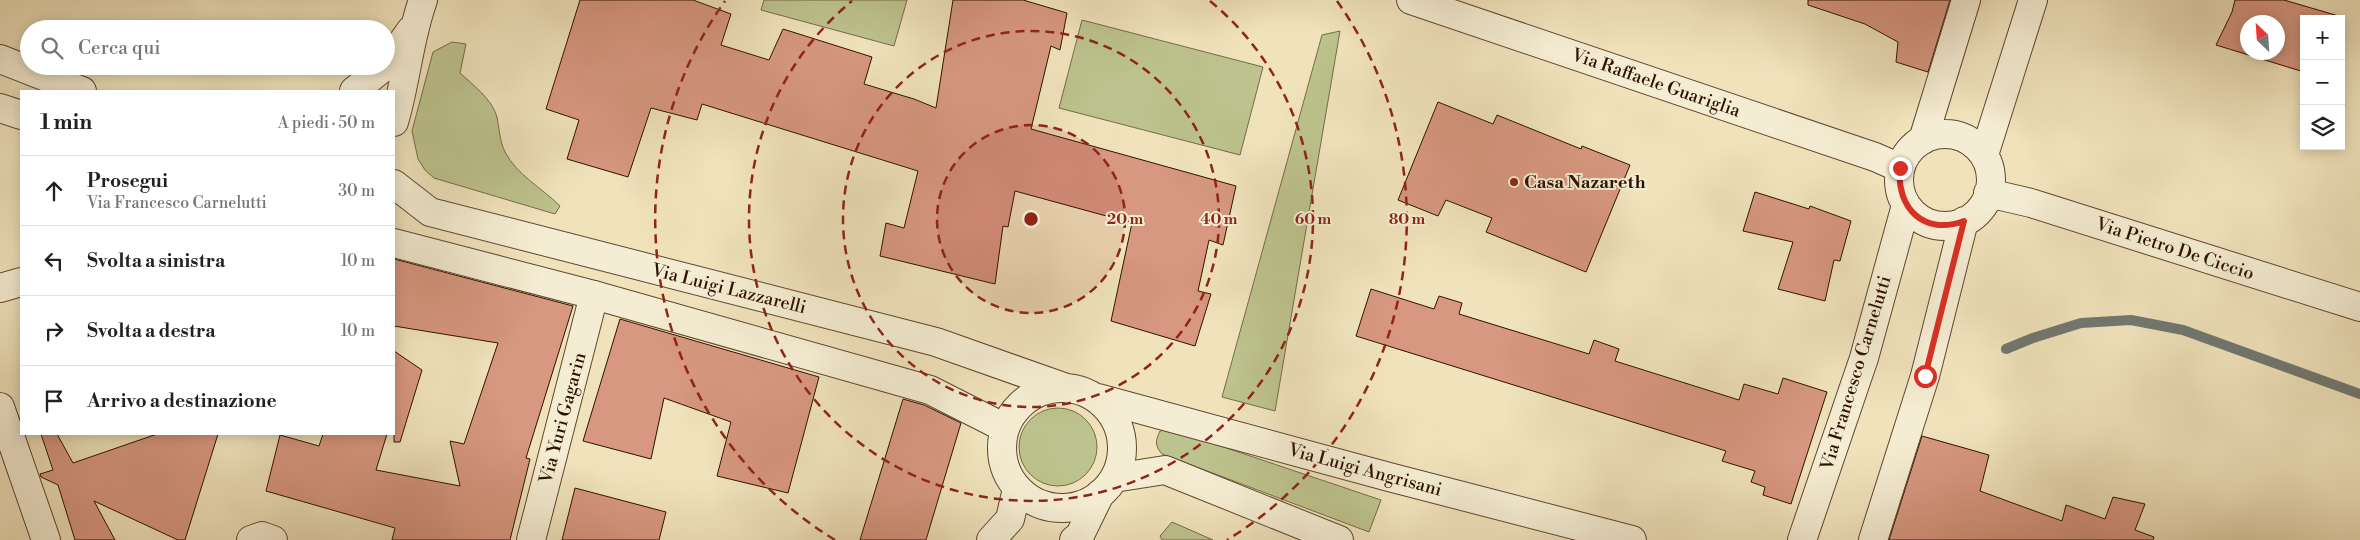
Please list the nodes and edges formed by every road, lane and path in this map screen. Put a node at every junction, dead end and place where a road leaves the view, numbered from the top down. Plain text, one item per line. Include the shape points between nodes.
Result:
1 (423, 0) edge
2 (1411, 0) edge
3 (1966, 0) edge
4 (2033, 0) edge
5 (413, 27) junction
6 (395, 53) edge
7 (0, 59) edge
8 (20, 67) edge
9 (41, 75) edge
10 (374, 75) edge
11 (79, 90) edge
12 (355, 90) edge
13 (0, 108) edge
14 (20, 115) edge
15 (395, 118) edge
16 (1922, 140) junction
17 (1984, 155) junction
18 (1900, 168) junction
19 (395, 185) edge
20 (1988, 192) junction
21 (1906, 204) junction
22 (1964, 221) junction
23 (395, 243) edge
24 (20, 282) edge
25 (0, 288) edge
26 (594, 296) junction
27 (2360, 307) edge
28 (1069, 389) junction
29 (1098, 398) junction
30 (0, 407) edge
31 (1005, 428) junction
32 (1107, 486) junction
33 (1017, 489) junction
34 (46, 540) edge
35 (252, 540) edge
36 (272, 540) edge
37 (531, 540) edge
38 (991, 540) edge
39 (1074, 540) edge
40 (1339, 540) edge
41 (1632, 540) edge
42 (1802, 540) edge
43 (1873, 540) edge

1 - 5 street
2 - 18 street, Via Raffaele Guariglia
3 - 16 street
4 - 17 street
5 - 6 street
5 - 15 street
7 - 8 street
9 - 11 street
10 - 12 street
13 - 14 street
16 - 17 street via 1946,134 1960,136
16 - 18 street via 1906,154
17 - 20 street via 1990,169
18 - 21 street via 1898,183
19 - 28 street, Via Luigi Lazzarelli via 430,212 936,342
20 - 22 street via 1978,212
20 - 27 street, Via Pietro De Ciccio
21 - 22 street via 1922,220 1936,225 1952,226
21 - 42 street, Via Francesco Carnelutti via 1864,358
22 - 43 street via 1925,376
23 - 26 street
24 - 25 street
26 - 31 street via 930,390
26 - 37 street, Via Yuri Gagarin
28 - 29 street
28 - 31 street via 1053,389 1023,402
29 - 32 street via 1117,424 1122,445 1120,462
29 - 41 street, Via Luigi Angrisani
30 - 34 street
31 - 33 street via 1002,460
32 - 33 street via 1084,504 1066,508 1047,507
32 - 39 street via 1080,535
32 - 40 street via 1165,470
33 - 38 street via 1010,519
35 - 36 street via 262,536

